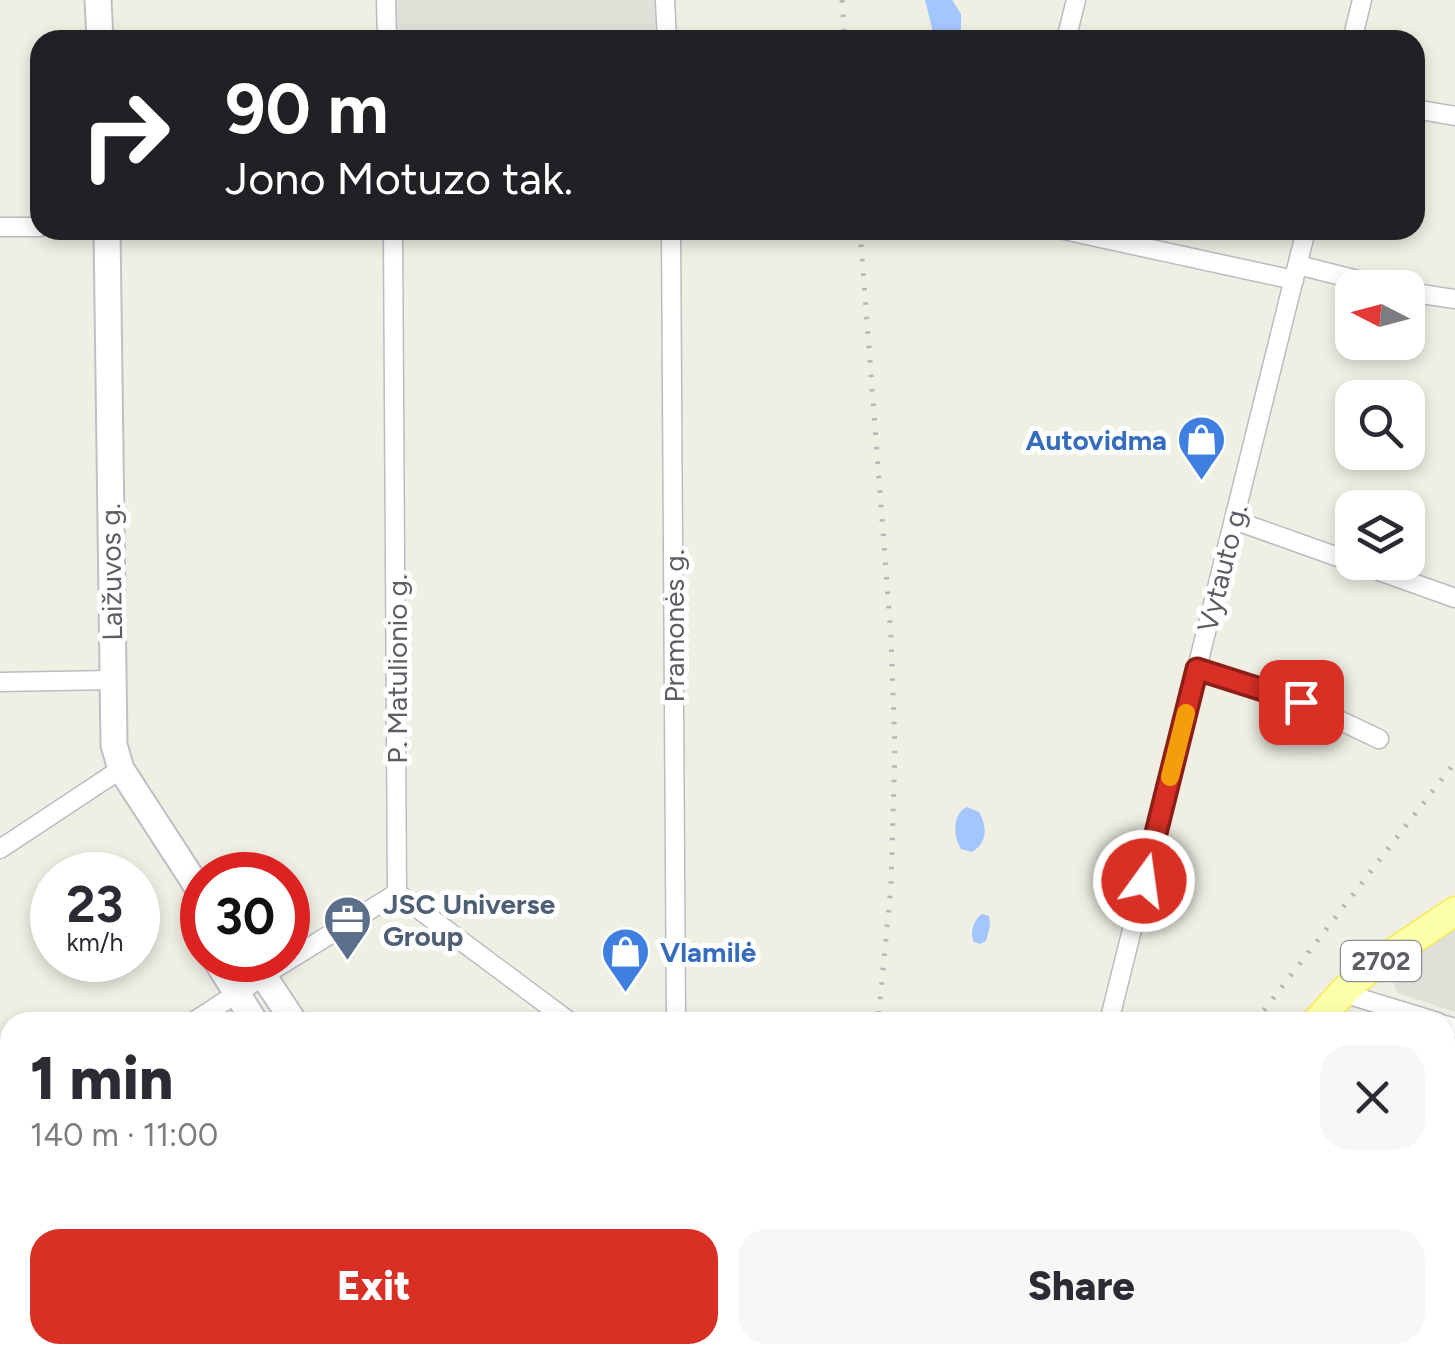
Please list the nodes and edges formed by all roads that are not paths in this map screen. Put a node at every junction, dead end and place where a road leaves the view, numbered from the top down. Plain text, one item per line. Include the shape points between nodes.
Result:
1 (98, 0) edge
2 (386, 0) edge
3 (665, 0) edge
4 (1076, 0) edge
5 (1362, 0) edge
6 (100, 30) edge
7 (387, 30) edge
8 (666, 30) edge
9 (1068, 30) edge
10 (1354, 30) edge
11 (1425, 111) edge
12 (1455, 116) edge
13 (0, 227) edge
14 (30, 227) edge
15 (107, 240) edge
16 (393, 240) edge
17 (671, 240) edge
18 (1119, 240) edge
19 (1304, 240) edge
20 (1296, 272) junction
21 (1335, 279) edge
22 (1425, 295) edge
23 (1455, 299) edge
24 (1234, 520) junction
25 (1335, 556) edge
26 (1404, 580) edge
27 (1455, 598) edge
28 (1197, 669) junction
29 (112, 680) junction
30 (0, 682) edge
31 (1379, 739) dead end
32 (122, 769) junction
33 (0, 848) edge
34 (180, 860) edge
35 (397, 893) junction
36 (1455, 911) edge
37 (310, 940) edge
38 (229, 982) edge
39 (246, 982) edge
40 (267, 982) edge
41 (1347, 988) junction
42 (236, 994) junction
43 (208, 1012) edge
44 (248, 1012) edge
45 (287, 1012) edge
46 (557, 1012) edge
47 (676, 1012) edge
48 (1111, 1012) edge
49 (1325, 1012) edge
50 (1405, 1012) edge

1 - 6 main road
2 - 7 street
3 - 8 street
4 - 9 street
5 - 10 street
11 - 12 street
13 - 14 street
15 - 29 main road, Laižuvos g.
16 - 35 street, P. Matulionio g.
17 - 47 street, Pramonės g.
18 - 20 street
19 - 20 street, Vytauto g.
20 - 21 street
20 - 24 street, Vytauto g.
22 - 23 street
24 - 25 street
24 - 28 street, Vytauto g.
26 - 27 street
28 - 31 street via 1301,702
28 - 48 street, Vytauto g.
29 - 30 street
29 - 32 main road, Laižuvos g. via 114,745
32 - 33 street
32 - 34 main road, Laižuvos g.
35 - 37 street
35 - 46 street
36 - 41 main road, 2702
38 - 42 main road
39 - 42 street
40 - 45 main road
41 - 49 main road, 2702
41 - 50 street
42 - 43 street
42 - 44 main road

